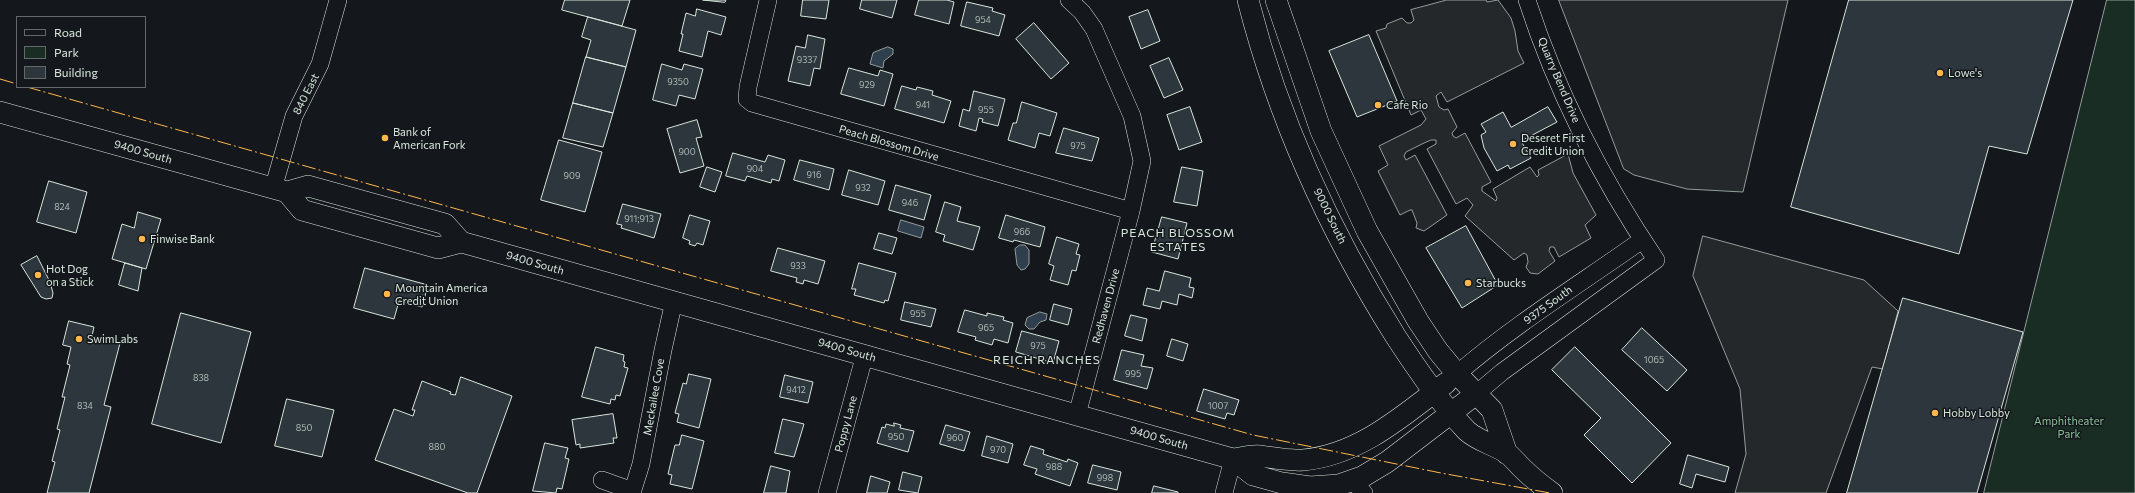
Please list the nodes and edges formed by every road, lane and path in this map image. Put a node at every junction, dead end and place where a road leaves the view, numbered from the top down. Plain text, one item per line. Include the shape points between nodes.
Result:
1 (338, 0) edge
2 (768, 0) edge
3 (1069, 0) edge
4 (1248, 0) edge
5 (1276, 0) edge
6 (1527, 0) edge
7 (0, 112) edge
8 (280, 190) junction
9 (1131, 211) junction
10 (1642, 240) junction
11 (674, 302) junction
12 (865, 354) junction
13 (1457, 374) junction
14 (1434, 392) junction
15 (1476, 394) junction
16 (1451, 413) junction
17 (1077, 415) junction
18 (1508, 454) junction
19 (1233, 459) junction
20 (602, 480) dead end
21 (1359, 487) edge
22 (632, 492) edge
23 (828, 493) edge
24 (1224, 493) edge
25 (1552, 493) edge

1 - 8 street, 840 East via 320,64 294,116
2 - 9 street, Peach Blossom Drive via 748,86 747,99 752,103
3 - 9 street, Redhaven Drive via 1082,12 1094,29 1136,130 1142,161
4 - 14 main road, 9000 South via 1288,122 1317,191 1379,310
5 - 13 main road via 1310,105 1350,198 1418,321
6 - 10 street, Quarry Bend Drive via 1558,82 1586,144
7 - 8 main road, 9400 South
8 - 11 main road, 9400 South via 302,210 326,217 438,248 461,242
9 - 17 street, Redhaven Drive
10 - 13 street, 9375 South via 1568,290 1480,354
10 - 15 street, Quarry Bend Drive via 1656,260 1502,372
11 - 12 main road, 9400 South
11 - 22 street, Meckailee Cove via 641,464
12 - 17 main road, 9400 South
12 - 23 street, Poppy Lane
13 - 14 main road, 9400 South
13 - 15 main road
14 - 16 main road, 9000 South
14 - 19 main road, 9400 South via 1379,433 1344,452 1301,460 1259,456
15 - 16 main road, 9400 South
15 - 18 main road via 1492,410
16 - 18 main road via 1469,432
16 - 21 main road, 9400 South
17 - 19 main road, 9400 South
18 - 25 main road
19 - 21 main road, 9400 South via 1253,475 1295,485
19 - 24 street
20 - 22 street, Meckailee Cove

